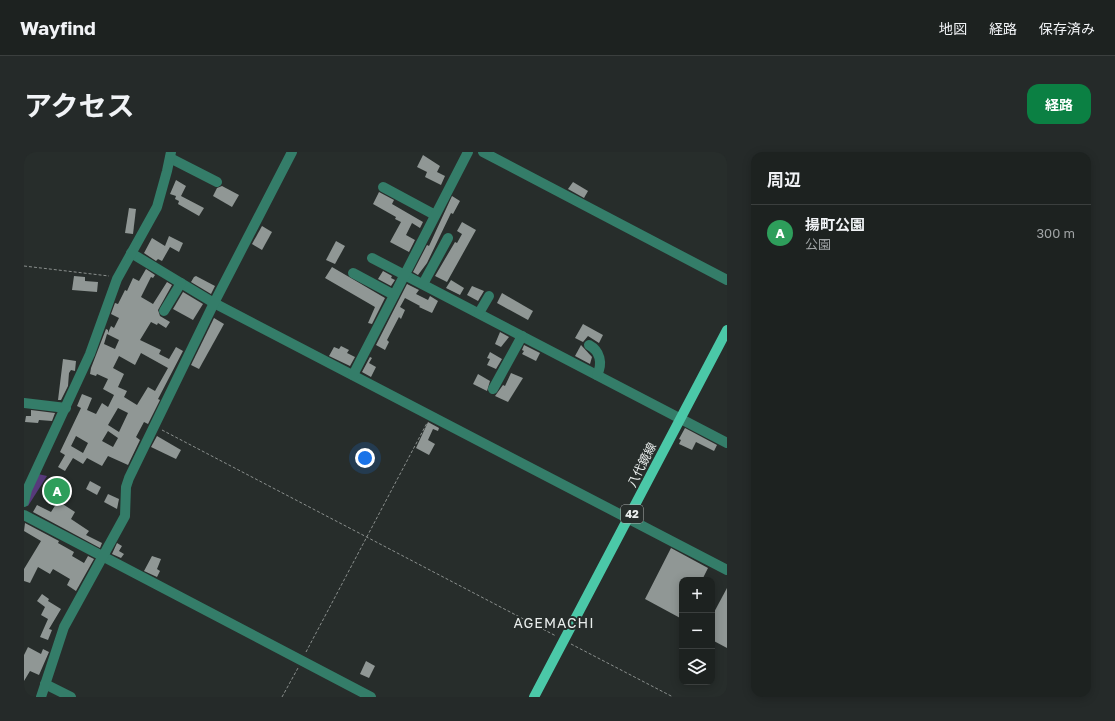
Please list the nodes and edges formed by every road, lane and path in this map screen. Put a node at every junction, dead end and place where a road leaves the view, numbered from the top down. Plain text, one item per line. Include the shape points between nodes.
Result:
1 (292, 152) edge
2 (468, 152) edge
3 (483, 152) edge
4 (170, 155) edge
5 (217, 182) dead end
6 (383, 187) dead end
7 (435, 215) junction
8 (448, 238) dead end
9 (131, 253) junction
10 (372, 258) dead end
11 (24, 266) edge
12 (353, 273) dead end
13 (405, 275) junction
14 (110, 276) dead end
15 (727, 280) edge
16 (181, 283) junction
17 (423, 284) junction
18 (394, 295) junction
19 (489, 296) dead end
20 (214, 303) junction
21 (164, 311) dead end
22 (479, 313) junction
23 (727, 330) edge
24 (522, 336) junction
25 (588, 345) dead end
26 (353, 375) junction
27 (597, 375) junction
28 (493, 389) dead end
29 (24, 403) edge
30 (66, 408) junction
31 (430, 416) junction
32 (681, 419) junction
33 (154, 426) junction
34 (727, 443) edge
35 (24, 502) edge
36 (24, 515) edge
37 (629, 518) junction
38 (365, 537) junction
39 (102, 557) junction
40 (727, 570) edge
41 (563, 640) junction
42 (302, 661) junction
43 (45, 684) junction
44 (41, 697) edge
45 (71, 697) edge
46 (282, 697) edge
47 (371, 697) edge
48 (534, 697) edge
49 (673, 697) edge

1 - 20 street
2 - 7 street
3 - 15 street
4 - 5 street
4 - 9 street via 157,207
6 - 7 street
7 - 13 street
8 - 17 street
9 - 16 street
9 - 30 street via 117,279 90,354
10 - 13 street
11 - 14 path
12 - 18 street
13 - 17 street
13 - 18 street
16 - 20 street
16 - 21 street
17 - 22 street
18 - 26 street
19 - 22 street
20 - 26 street
20 - 33 street
22 - 24 street
23 - 32 main road, 八代鏡線 / 42
24 - 27 street
24 - 28 street
25 - 27 street via 596,349 598,354 601,367
26 - 31 street
27 - 32 street
29 - 30 street
30 - 35 street via 27,490
31 - 37 street
31 - 38 path
32 - 34 street
32 - 37 main road, 八代鏡線 / 42
33 - 38 path
33 - 39 street via 126,487 125,516
36 - 39 street
37 - 40 street
37 - 41 main road, 八代鏡線 / 42
38 - 41 path
38 - 42 path
39 - 42 street
39 - 43 street via 64,627
41 - 48 main road, 八代鏡線 / 42
41 - 49 path
42 - 46 path
42 - 47 street
43 - 44 street
43 - 45 street

